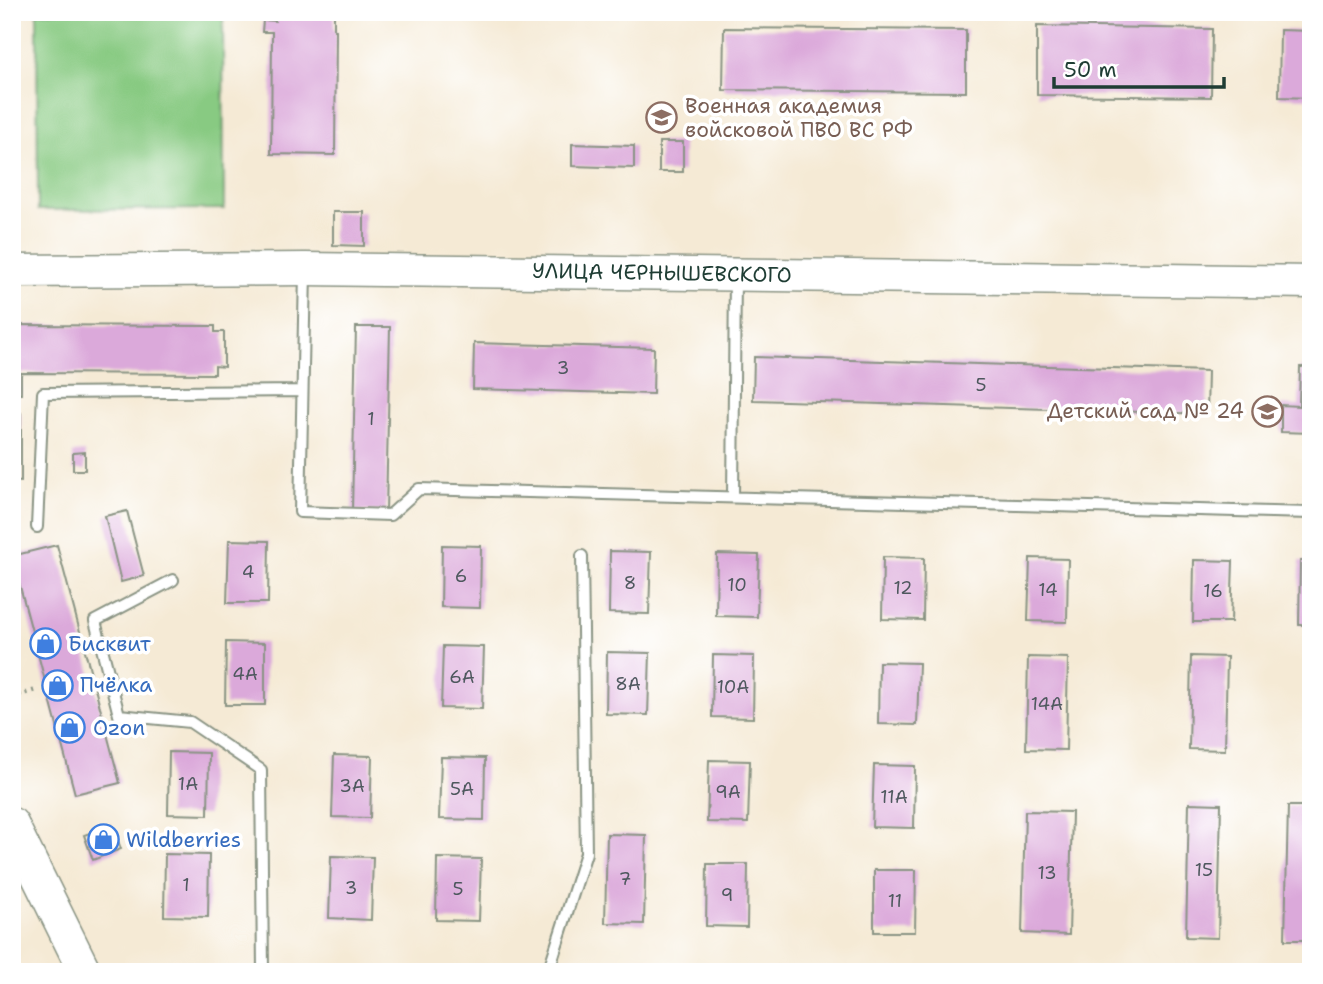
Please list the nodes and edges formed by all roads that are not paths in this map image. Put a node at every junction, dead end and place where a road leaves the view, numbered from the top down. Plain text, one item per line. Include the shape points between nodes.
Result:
1 (305, 269) junction
2 (12, 271) edge
3 (736, 274) junction
4 (1311, 282) edge
5 (302, 391) junction
6 (733, 498) junction
7 (1311, 513) edge
8 (37, 527) dead end
9 (582, 556) dead end
10 (173, 580) dead end
11 (12, 824) edge
12 (85, 972) edge
13 (263, 972) edge
14 (548, 972) edge

1 - 2 street, УЛИЦА ЧЕРНЫШЕВСКОГО
1 - 3 street, УЛИЦА ЧЕРНЫШЕВСКОГО
1 - 5 lane
3 - 4 street, УЛИЦА ЧЕРНЫШЕВСКОГО
3 - 6 lane
5 - 6 lane via 300,512 390,514 419,489
5 - 8 lane via 43,393
6 - 7 lane
9 - 14 lane via 586,853
10 - 13 lane via 94,621 119,715 190,722 261,770
11 - 12 street

